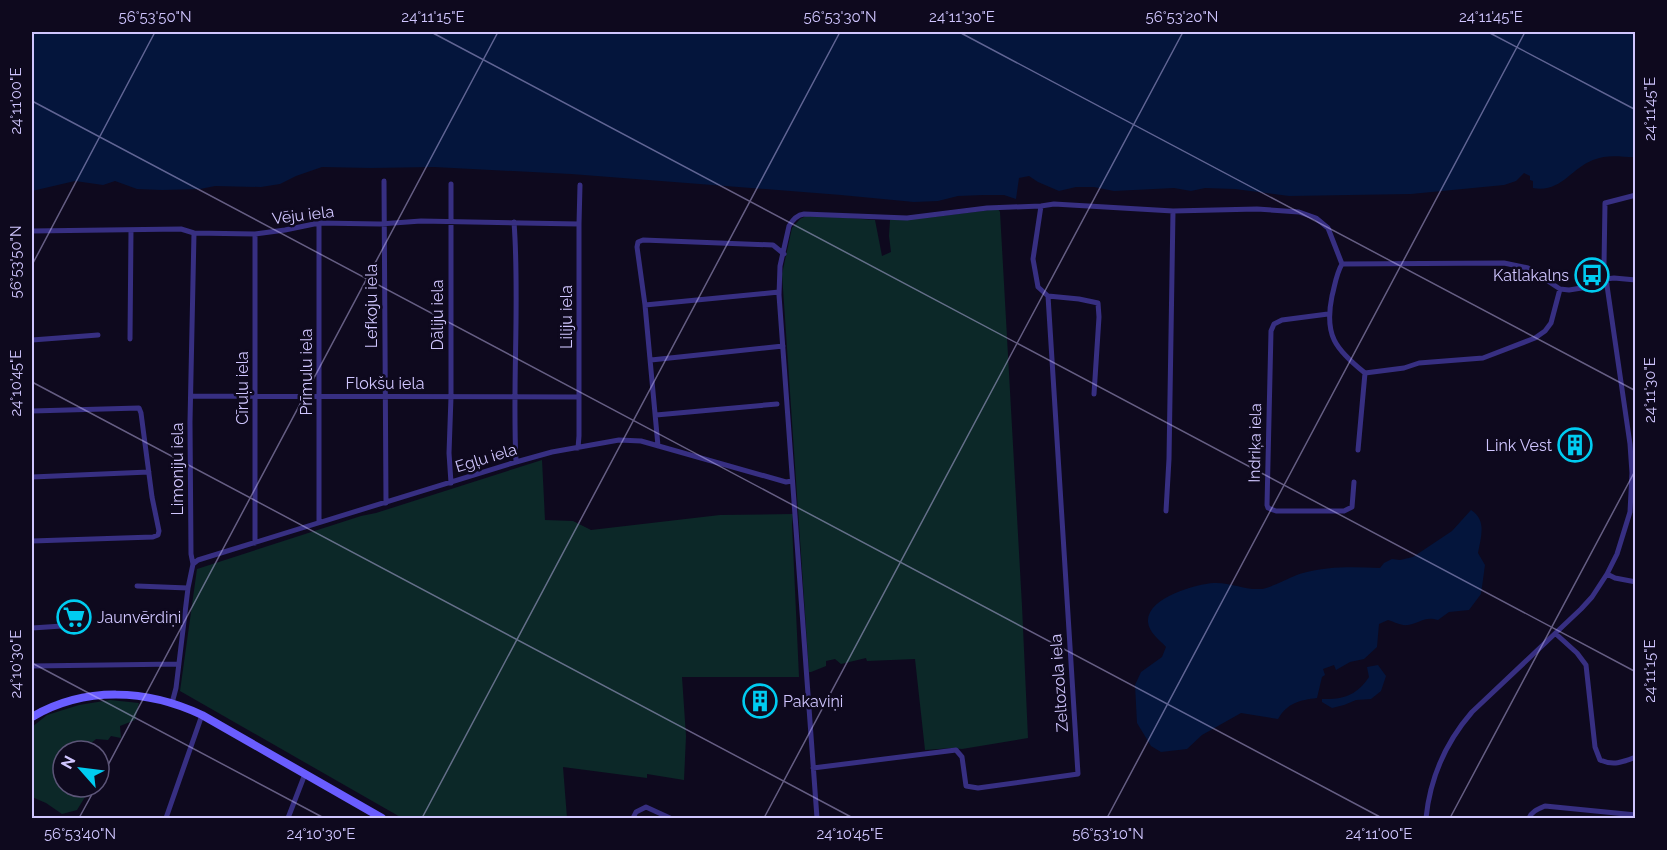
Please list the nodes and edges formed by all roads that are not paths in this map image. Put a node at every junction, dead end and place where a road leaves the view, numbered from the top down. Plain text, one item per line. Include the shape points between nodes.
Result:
1 (384, 181) dead end
2 (451, 184) dead end
3 (580, 185) dead end
4 (1635, 195) edge
5 (1041, 206) junction
6 (1173, 211) junction
7 (451, 221) junction
8 (514, 222) junction
9 (319, 223) junction
10 (384, 224) junction
11 (579, 224) junction
12 (131, 230) junction
13 (32, 231) edge
14 (194, 233) junction
15 (255, 234) junction
16 (784, 254) junction
17 (1342, 264) junction
18 (1635, 280) edge
19 (1607, 282) junction
20 (1560, 289) junction
21 (779, 292) junction
22 (1048, 296) junction
23 (645, 305) junction
24 (1328, 314) junction
25 (98, 335) dead end
26 (130, 339) dead end
27 (32, 340) edge
28 (783, 346) junction
29 (651, 360) junction
30 (1365, 373) junction
31 (1094, 394) dead end
32 (191, 396) junction
33 (255, 396) junction
34 (320, 396) junction
35 (385, 396) junction
36 (451, 397) junction
37 (579, 397) junction
38 (514, 398) junction
39 (777, 404) dead end
40 (32, 411) edge
41 (656, 415) junction
42 (658, 446) junction
43 (578, 448) junction
44 (1358, 450) dead end
45 (516, 462) junction
46 (149, 472) junction
47 (32, 477) edge
48 (792, 482) junction
49 (1354, 482) dead end
50 (451, 483) junction
51 (386, 503) junction
52 (1166, 511) dead end
53 (319, 522) junction
54 (32, 541) edge
55 (255, 543) junction
56 (193, 564) junction
57 (1607, 574) junction
58 (1635, 582) edge
59 (137, 586) dead end
60 (188, 588) junction
61 (62, 626) dead end
62 (32, 628) edge
63 (1556, 634) junction
64 (179, 664) junction
65 (32, 666) edge
66 (172, 703) junction
67 (32, 715) edge
68 (202, 715) junction
69 (1635, 757) edge
70 (813, 768) junction
71 (305, 774) junction
72 (1635, 815) edge
73 (166, 819) edge
74 (288, 819) edge
75 (382, 819) edge
76 (633, 819) edge
77 (670, 819) edge
78 (817, 819) edge
79 (1426, 819) edge
80 (1529, 819) edge

1 - 10 street, Lefkoju iela
2 - 7 street, Dāliju iela
3 - 11 street, Liliju iela
4 - 19 street via 1605,203
5 - 6 street
5 - 16 street via 907,218 798,215 789,226
5 - 22 street via 1033,259 1038,287
6 - 17 street via 1299,212 1328,228
6 - 52 street
7 - 8 street, Vēju iela
7 - 10 street, Vēju iela
7 - 36 street, Dāliju iela
8 - 11 street, Vēju iela
8 - 38 street
9 - 10 street, Vēju iela
9 - 15 street, Vēju iela
9 - 34 street, Prīmulu iela
10 - 35 street, Lefkoju iela
11 - 37 street, Liliju iela
12 - 13 street, Vēju iela
12 - 14 street, Vēju iela via 182,229
12 - 26 street
14 - 15 street, Vēju iela
14 - 32 street, Limoniju iela
15 - 33 street, Cīruļu iela
16 - 21 street
16 - 23 street via 773,245 642,240 637,247
17 - 20 street via 1515,264 1533,270
17 - 24 street
18 - 19 street via 1614,278
19 - 20 street
19 - 57 street via 1632,473 1630,513
20 - 30 street via 1551,323 1535,338 1483,358 1419,363
21 - 23 street
21 - 28 street
22 - 31 street via 1098,303
22 - 70 street, Zeltozola iela via 1078,774 978,788 966,786 962,757 956,750
23 - 29 street
24 - 30 street via 1335,345
24 - 49 street, Indriķa iela via 1282,320 1271,331 1267,505 1276,511 1344,511 1352,507
25 - 27 street
28 - 29 street
28 - 48 street
29 - 41 street
30 - 44 street
32 - 33 street, Flokšu iela
32 - 56 street, Limoniju iela
33 - 34 street, Flokšu iela
33 - 55 street, Cīruļu iela
34 - 35 street, Flokšu iela
34 - 53 street, Prīmulu iela
35 - 36 street, Flokšu iela
35 - 51 street, Lefkoju iela
36 - 38 street, Flokšu iela
36 - 50 street, Dāliju iela
37 - 38 street, Flokšu iela
37 - 43 street, Liliju iela
38 - 45 street
39 - 41 street
40 - 46 street via 139,408
41 - 42 street
42 - 43 street, Egļu iela via 627,439
42 - 48 street, Egļu iela
43 - 45 street, Egļu iela
45 - 50 street, Egļu iela
46 - 47 street
46 - 54 street via 158,535
48 - 70 street
50 - 51 street, Egļu iela
51 - 53 street, Egļu iela
53 - 55 street, Egļu iela
55 - 56 street, Egļu iela
56 - 60 street, Limoniju iela
57 - 58 street
57 - 63 street via 1592,597
59 - 60 street
60 - 64 street, Limoniju iela
61 - 62 street
63 - 69 street via 1586,665 1595,747 1600,760 1619,764
63 - 79 street via 1462,723 1437,771
64 - 65 street
64 - 66 street, Limoniju iela
66 - 67 main road via 122,693 55,705
66 - 68 main road
68 - 71 main road
68 - 73 street
70 - 78 street
71 - 74 street
71 - 75 main road
72 - 80 street via 1545,806 1535,810
76 - 77 street via 636,812 646,807

